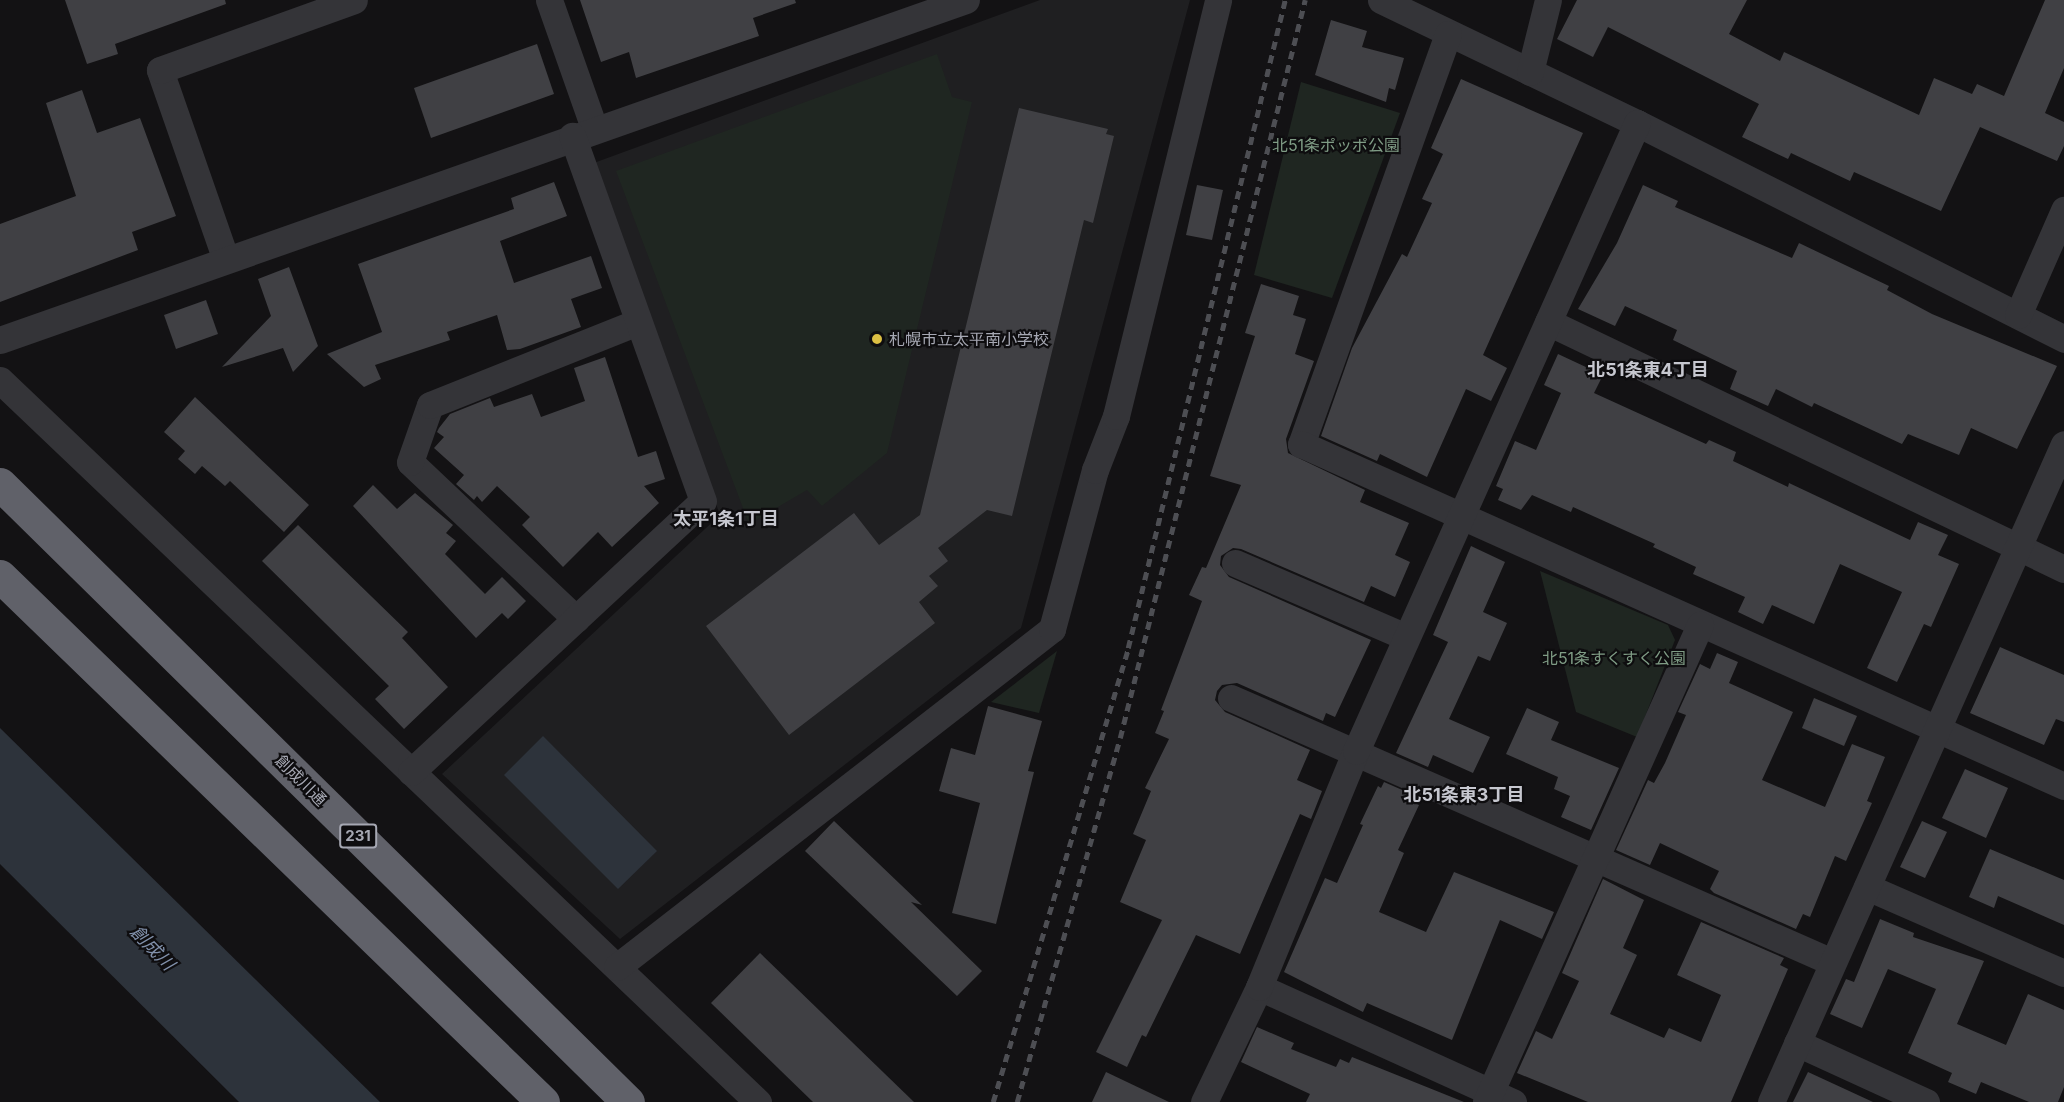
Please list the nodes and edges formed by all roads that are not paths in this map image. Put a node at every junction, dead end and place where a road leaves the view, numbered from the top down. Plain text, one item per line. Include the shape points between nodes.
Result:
1 (354, 0) edge
2 (549, 0) edge
3 (966, 0) edge
4 (1218, 0) edge
5 (1381, 0) edge
6 (1548, 0) edge
7 (1448, 34) junction
8 (1530, 72) junction
9 (1637, 123) junction
10 (583, 132) junction
11 (2064, 210) edge
12 (226, 260) junction
13 (2018, 315) junction
14 (637, 322) junction
15 (1548, 322) junction
16 (2064, 339) edge
17 (0, 340) edge
18 (0, 380) edge
19 (2064, 444) edge
20 (0, 484) edge
21 (1461, 515) junction
22 (2018, 547) junction
23 (1235, 563) dead end
24 (2064, 569) edge
25 (0, 576) edge
26 (576, 619) junction
27 (1700, 625) junction
28 (1406, 637) junction
29 (1231, 699) dead end
30 (1936, 730) junction
31 (1356, 751) junction
32 (411, 772) junction
33 (2064, 786) edge
34 (1594, 861) junction
35 (1867, 887) junction
36 (1832, 962) junction
37 (616, 967) junction
38 (2064, 973) edge
39 (1258, 987) junction
40 (1797, 1043) junction
41 (1497, 1099) edge
42 (543, 1102) edge
43 (628, 1102) edge
44 (758, 1102) edge
45 (1204, 1102) edge
46 (1770, 1102) edge
47 (1926, 1102) edge

1 - 12 street via 160,70
2 - 10 street
3 - 10 street
4 - 37 street via 1116,416 1095,470 1052,629
5 - 7 street
6 - 8 street
7 - 8 street
7 - 21 street via 1301,444
8 - 9 street
9 - 13 street
9 - 15 street
10 - 12 street
10 - 14 street
11 - 13 street
12 - 17 street
13 - 16 street
14 - 26 street via 703,501
14 - 26 street via 430,405 410,462
15 - 21 street
15 - 22 street
18 - 32 street
19 - 22 street
20 - 43 highway, 創成川通 / 231
21 - 27 street
21 - 28 street
22 - 24 street
22 - 30 street
23 - 28 street
25 - 42 highway
26 - 32 street
27 - 30 street
27 - 34 street
28 - 31 street
29 - 31 street
30 - 33 street
30 - 35 street
31 - 34 street
31 - 39 street
32 - 37 street
34 - 36 street
34 - 41 street
35 - 36 street
35 - 38 street
36 - 40 street
37 - 44 street
39 - 41 street
39 - 45 street
40 - 46 street
40 - 47 street

